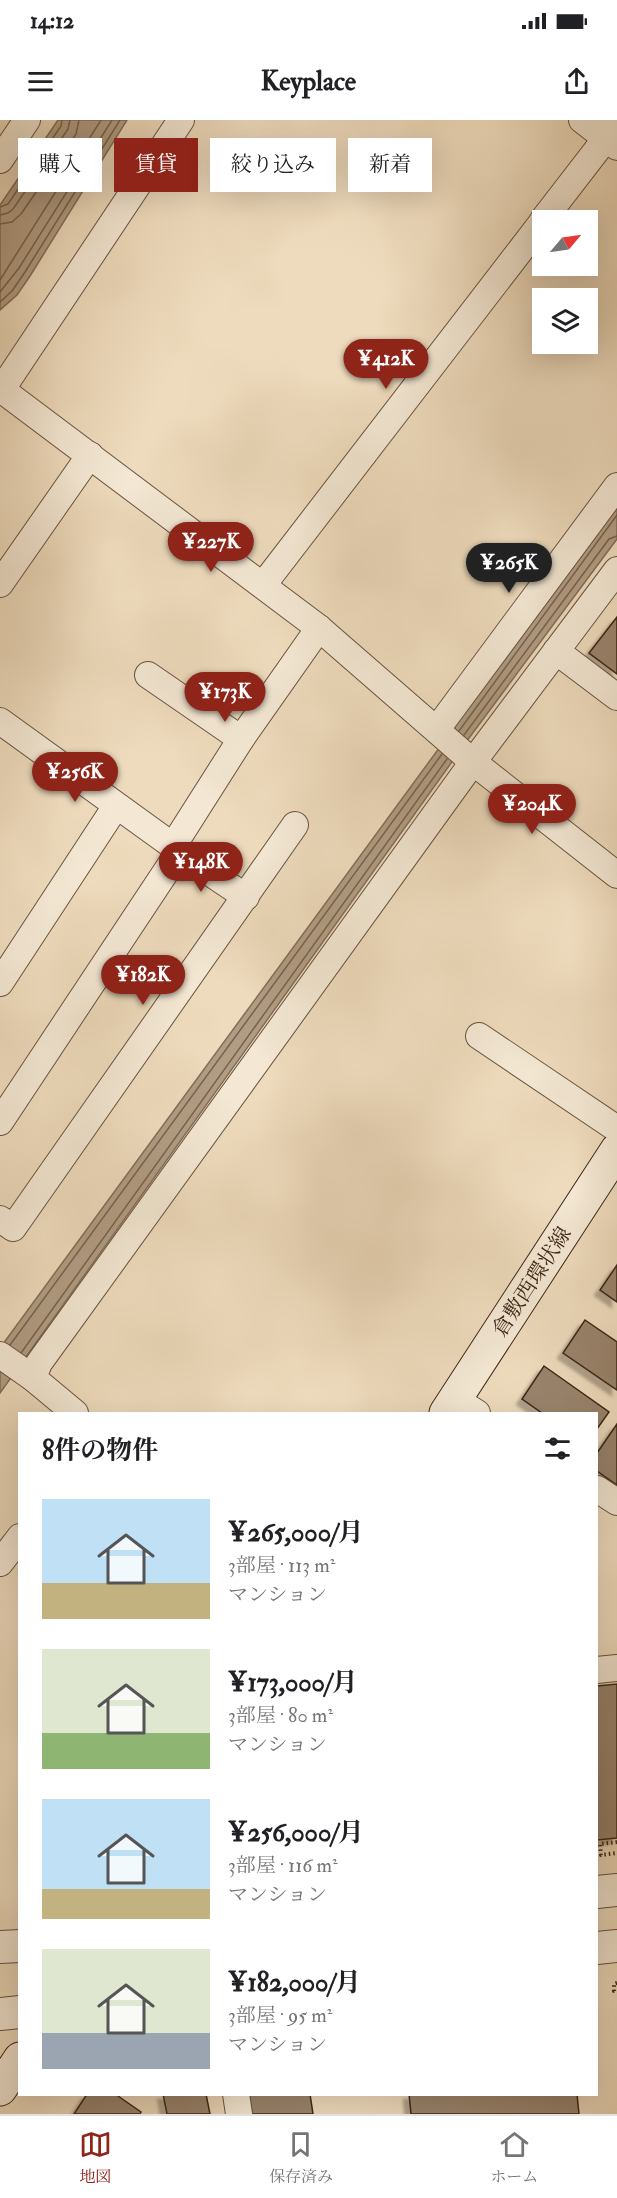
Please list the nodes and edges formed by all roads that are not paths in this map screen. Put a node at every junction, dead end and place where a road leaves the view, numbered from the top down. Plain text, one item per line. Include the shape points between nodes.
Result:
1 (27, 120) edge
2 (181, 120) edge
3 (582, 120) edge
4 (613, 137) edge
5 (0, 160) edge
6 (552, 210) edge
7 (532, 235) edge
8 (1, 391) edge
9 (90, 455) junction
10 (617, 486) edge
11 (617, 570) edge
12 (0, 584) edge
13 (263, 585) junction
14 (319, 628) junction
15 (555, 651) junction
16 (148, 675) dead end
17 (617, 698) edge
18 (0, 721) edge
19 (439, 731) junction
20 (241, 740) junction
21 (470, 758) junction
22 (116, 806) junction
23 (295, 825) dead end
24 (176, 849) junction
25 (617, 875) edge
26 (246, 897) junction
27 (0, 983) edge
28 (479, 1036) dead end
29 (0, 1122) edge
30 (617, 1129) edge
31 (617, 1150) edge
32 (0, 1219) edge
33 (0, 1355) edge
34 (28, 1375) junction
35 (460, 1408) edge
36 (74, 1412) edge
37 (598, 1490) edge
38 (617, 1502) edge
39 (18, 1540) edge
40 (0, 1563) edge
41 (617, 1668) edge
42 (598, 1670) edge
43 (617, 1890) edge
44 (598, 1892) edge
45 (18, 1946) edge
46 (617, 1946) edge
47 (0, 1947) edge
48 (598, 1948) edge
49 (18, 2012) edge
50 (0, 2014) edge
51 (18, 2062) edge
52 (0, 2089) edge
53 (236, 2096) edge
54 (239, 2114) edge

1 - 5 street
2 - 8 street
3 - 4 street
4 - 6 street
7 - 13 street
8 - 9 street
9 - 12 street
9 - 13 street
10 - 19 street
11 - 15 street
13 - 14 street
14 - 19 street
14 - 20 street
15 - 17 street
15 - 21 street
16 - 20 street
18 - 22 street
19 - 21 street
20 - 24 street
21 - 25 street
21 - 34 street
22 - 24 street
22 - 27 street
23 - 26 street
24 - 26 street
24 - 29 street
26 - 32 street via 13,1228
28 - 30 street
31 - 35 main road, 倉敷西環状線
33 - 34 street
34 - 36 street
37 - 38 street
39 - 40 street
41 - 42 street
43 - 44 street
45 - 47 street
46 - 48 street
49 - 50 street
51 - 52 main road
53 - 54 street

